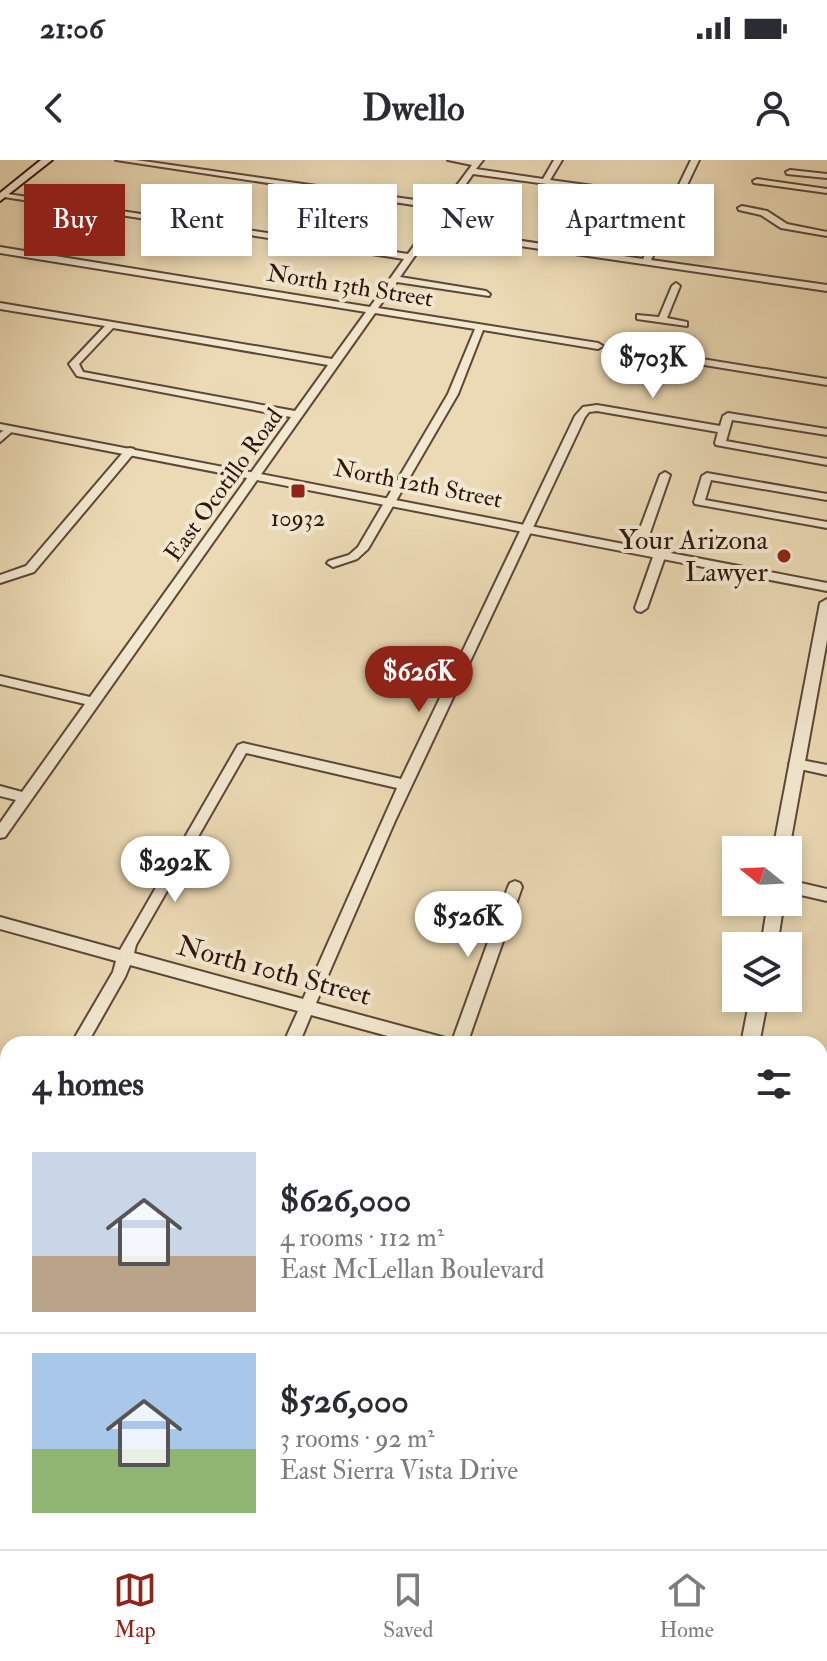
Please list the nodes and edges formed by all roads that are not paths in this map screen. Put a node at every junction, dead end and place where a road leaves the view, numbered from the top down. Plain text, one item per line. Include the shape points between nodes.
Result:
1 (47, 160) edge
2 (120, 160) edge
3 (452, 160) edge
4 (558, 160) edge
5 (695, 160) edge
6 (476, 165) edge
7 (790, 172) dead end
8 (827, 176) edge
9 (757, 181) dead end
10 (545, 182) junction
11 (462, 184) edge
12 (560, 184) edge
13 (682, 184) edge
14 (827, 191) edge
15 (4, 193) edge
16 (413, 202) edge
17 (742, 208) dead end
18 (827, 234) edge
19 (522, 243) edge
20 (0, 250) edge
21 (413, 254) edge
22 (648, 256) edge
23 (411, 257) junction
24 (646, 261) junction
25 (680, 276) junction
26 (394, 279) junction
27 (827, 288) edge
28 (486, 294) dead end
29 (0, 306) edge
30 (374, 310) junction
31 (640, 317) dead end
32 (662, 320) junction
33 (684, 324) dead end
34 (111, 325) junction
35 (480, 327) junction
36 (598, 346) dead end
37 (646, 353) dead end
38 (336, 363) junction
39 (827, 382) edge
40 (299, 415) junction
41 (5, 428) edge
42 (724, 430) junction
43 (827, 432) edge
44 (0, 439) edge
45 (130, 451) junction
46 (827, 462) edge
47 (665, 475) dead end
48 (254, 476) junction
49 (827, 497) edge
50 (390, 501) junction
51 (827, 525) edge
52 (527, 528) junction
53 (638, 550) junction
54 (660, 554) junction
55 (333, 563) dead end
56 (0, 579) edge
57 (827, 587) edge
58 (827, 603) edge
59 (641, 608) dead end
60 (385, 656) dead end
61 (458, 672) junction
62 (0, 680) edge
63 (93, 702) junction
64 (796, 764) junction
65 (827, 770) edge
66 (406, 785) junction
67 (0, 791) edge
68 (25, 798) junction
69 (0, 833) edge
70 (783, 836) edge
71 (515, 887) dead end
72 (802, 889) edge
73 (827, 895) edge
74 (0, 923) edge
75 (126, 958) junction
76 (307, 1006) junction
77 (756, 1012) edge
78 (83, 1036) edge
79 (294, 1036) edge
80 (414, 1036) edge
81 (462, 1036) edge
82 (752, 1036) edge

1 - 15 main road
2 - 16 street
3 - 6 street
4 - 10 street
5 - 13 street
6 - 10 street
6 - 11 street, East Ocotillo Road
7 - 8 street
9 - 14 street
10 - 12 street
15 - 23 street
17 - 18 street via 764,213 784,226
19 - 24 street
20 - 30 street, North 13th Street
21 - 23 street, East Ocotillo Road
22 - 24 street
23 - 26 street, East Ocotillo Road
24 - 25 street
25 - 27 street
25 - 32 street
26 - 28 street
26 - 30 street, East Ocotillo Road
29 - 34 street
30 - 35 street, North 13th Street
30 - 38 street, East Ocotillo Road
31 - 32 street
32 - 33 street
34 - 38 street
34 - 40 street via 74,364 80,374
35 - 36 street, North 13th Street
35 - 50 street via 453,394
37 - 39 street
38 - 40 street, East Ocotillo Road
40 - 48 street, East Ocotillo Road
41 - 44 street
41 - 45 street, North 12th Street
42 - 43 street via 728,416
42 - 46 street via 720,443
42 - 52 street via 586,409
45 - 48 street, North 12th Street
45 - 56 street via 30,569
47 - 53 street
48 - 50 street, North 12th Street
48 - 63 street, East Ocotillo Road
49 - 51 street via 707,476 699,502
50 - 52 street, North 12th Street
50 - 55 street via 362,549
52 - 53 street, North 12th Street
52 - 61 street
53 - 54 street, North 12th Street
54 - 57 street, North 12th Street
54 - 59 street
58 - 64 street
60 - 61 street
61 - 66 street
62 - 63 street
63 - 68 street, East Ocotillo Road
64 - 65 street
64 - 70 street
66 - 75 street via 243,748 129,944
66 - 76 street
67 - 68 street
68 - 69 street, East Ocotillo Road
71 - 81 street
72 - 73 street
74 - 75 street, North 10th Street
75 - 76 street, North 10th Street
75 - 78 street
76 - 79 street
76 - 80 street, North 10th Street
77 - 82 street

